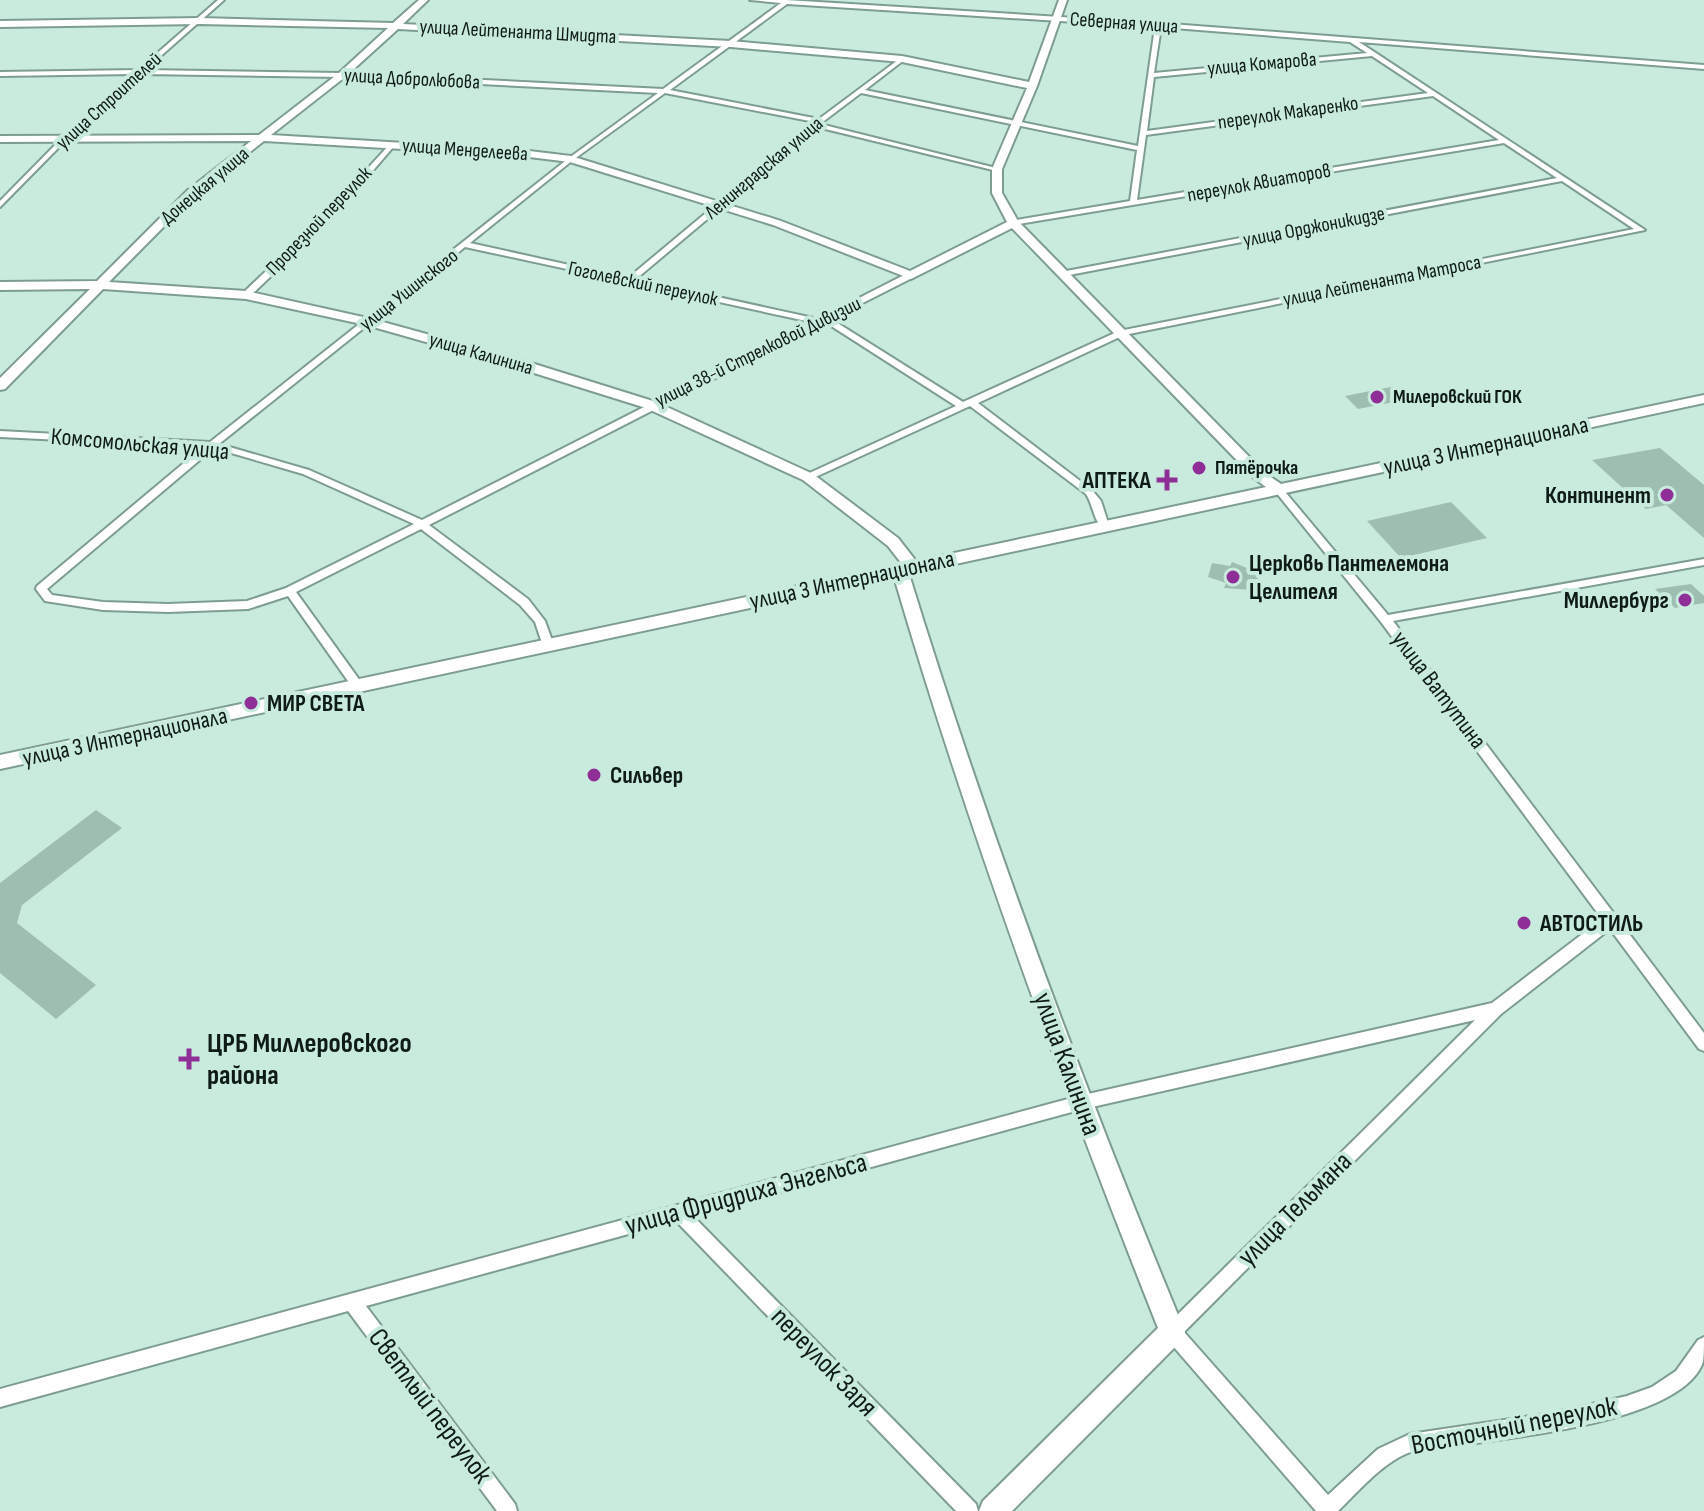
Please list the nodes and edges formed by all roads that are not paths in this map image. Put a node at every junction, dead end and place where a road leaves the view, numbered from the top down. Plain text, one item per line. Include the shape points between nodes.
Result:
1 (221, 0) edge
2 (424, 0) edge
3 (753, 0) edge
4 (1063, 0) edge
5 (786, 2) junction
6 (1056, 18) junction
7 (200, 21) junction
8 (0, 24) edge
9 (1158, 25) junction
10 (397, 26) junction
11 (1351, 39) junction
12 (731, 44) junction
13 (1373, 54) junction
14 (902, 59) junction
15 (1704, 67) edge
16 (141, 72) junction
17 (0, 74) edge
18 (342, 75) junction
19 (1151, 75) junction
20 (1032, 86) junction
21 (665, 91) junction
22 (860, 91) junction
23 (1434, 94) junction
24 (818, 123) junction
25 (1016, 123) junction
26 (1143, 133) junction
27 (66, 137) junction
28 (262, 138) junction
29 (0, 139) edge
30 (1506, 141) junction
31 (392, 145) junction
32 (1141, 149) junction
33 (571, 159) junction
34 (997, 169) junction
35 (1564, 179) junction
36 (10, 193) junction
37 (0, 194) edge
38 (1133, 204) junction
39 (0, 205) edge
40 (720, 205) junction
41 (1013, 223) junction
42 (466, 245) junction
43 (1064, 274) junction
44 (911, 275) junction
45 (629, 281) junction
46 (98, 285) junction
47 (0, 286) edge
48 (246, 295) junction
49 (824, 321) junction
50 (368, 322) junction
51 (1122, 333) junction
52 (0, 386) edge
53 (1704, 399) edge
54 (967, 404) junction
55 (651, 405) junction
56 (0, 434) edge
57 (212, 445) junction
58 (808, 477) junction
59 (1278, 489) junction
60 (420, 523) junction
61 (1104, 526) junction
62 (1704, 562) edge
63 (906, 568) junction
64 (41, 589) joint
65 (290, 591) junction
66 (1385, 619) junction
67 (548, 646) junction
68 (359, 688) junction
69 (0, 762) edge
70 (1611, 920) junction
71 (1496, 1009) junction
72 (1704, 1044) edge
73 (1079, 1103) junction
74 (679, 1213) junction
75 (352, 1302) junction
76 (1172, 1332) junction
77 (1704, 1346) edge
78 (0, 1398) edge
79 (1326, 1509) edge
80 (508, 1511) edge
81 (969, 1511) edge
82 (993, 1511) edge

1 - 7 street, улица Строителей
2 - 10 street, Донецкая улица
3 - 5 street, Северная улица
4 - 6 street
5 - 6 street, Северная улица
5 - 12 street, улица Ушинского
6 - 9 street, Северная улица
6 - 20 street
7 - 8 street, улица Лейтенанта Шмидта
7 - 10 street, улица Лейтенанта Шмидта
7 - 16 street, улица Строителей
9 - 11 street, Северная улица
9 - 19 street
10 - 12 street, улица Лейтенанта Шмидта
10 - 18 street, Донецкая улица
11 - 13 street, улица Лейтенанта Матроса
11 - 15 street, Северная улица
12 - 14 street, улица Лейтенанта Шмидта
12 - 21 street, улица Ушинского
13 - 19 street, улица Комарова
13 - 23 street, улица Лейтенанта Матроса
14 - 20 street, улица Лейтенанта Шмидта
14 - 22 street, Ленинградская улица
16 - 17 street, улица Добролюбова
16 - 18 street, улица Добролюбова
16 - 27 street, улица Строителей
18 - 21 street, улица Добролюбова
18 - 28 street, Донецкая улица
19 - 26 street
20 - 25 street
21 - 24 street, улица Добролюбова
21 - 33 street, улица Ушинского
22 - 24 street, Ленинградская улица
22 - 25 street
23 - 26 street, переулок Макаренко
23 - 30 street, улица Лейтенанта Матроса
24 - 34 street, улица Добролюбова
24 - 40 street, Ленинградская улица
25 - 32 street
25 - 34 street
26 - 32 street
27 - 28 street, улица Менделеева
27 - 29 street, улица Менделеева
27 - 36 street, улица Строителей
28 - 31 street, улица Менделеева
28 - 46 street, Донецкая улица via 192,192
30 - 35 street, улица Лейтенанта Матроса
30 - 38 street, переулок Авиаторов
31 - 33 street, улица Менделеева
31 - 48 street, Прорезной переулок via 330,215
32 - 38 street
33 - 40 street, улица Менделеева
33 - 42 street, улица Ушинского
34 - 41 street via 997,193
35 - 43 street, улица Орджоникидзе
35 - 51 street, улица Лейтенанта Матроса via 1641,230
36 - 37 street
36 - 39 street, улица Строителей
38 - 41 street, переулок Авиаторов
40 - 44 street, улица Менделеева
40 - 45 street, Ленинградская улица
41 - 43 street, улица Ватутина
41 - 44 street, улица 38-й Стрелковой Дивизии
42 - 45 street, Гоголевский переулок
42 - 50 street, улица Ушинского
43 - 51 street, улица Ватутина
44 - 49 street, улица 38-й Стрелковой Дивизии
45 - 49 street, Гоголевский переулок
46 - 47 street, улица Калинина
46 - 48 street, улица Калинина
46 - 52 street, Донецкая улица
48 - 50 street, улица Калинина
49 - 54 street, Гоголевский переулок
49 - 55 street, улица 38-й Стрелковой Дивизии
50 - 55 street, улица Калинина
50 - 57 street, улица Ушинского
51 - 54 street, улица Лейтенанта Матроса
51 - 59 street, улица Ватутина
53 - 59 street, улица 3 Интернационала
54 - 58 street, улица Лейтенанта Матроса
54 - 61 street, Гоголевский переулок via 1089,492
55 - 58 street, улица Калинина
55 - 60 street, улица 38-й Стрелковой Дивизии
56 - 57 street, Комсомольская улица
57 - 60 street, Комсомольская улица via 306,472
57 - 64 street, улица Ушинского
58 - 63 street, улица Калинина via 893,542
59 - 61 street, улица 3 Интернационала
59 - 66 street, улица Ватутина
60 - 65 street, улица 38-й Стрелковой Дивизии
60 - 67 street, Комсомольская улица via 524,602 540,621
61 - 63 street, улица 3 Интернационала
62 - 66 street
63 - 67 street, улица 3 Интернационала
63 - 73 street, улица Калинина via 938,702
64 - 65 street, улица 38-й Стрелковой Дивизии via 49,598 168,608 248,605
65 - 68 street
66 - 70 street, улица Ватутина
67 - 68 street, улица 3 Интернационала
68 - 69 street, улица 3 Интернационала
70 - 71 street, улица Тельмана
70 - 72 street, улица Ватутина
71 - 73 street, улица Фридриха Энгельса
71 - 76 street, улица Тельмана
73 - 74 street, улица Фридриха Энгельса
73 - 76 street, улица Калинина
74 - 75 street, улица Фридриха Энгельса
74 - 81 street, переулок Заря
75 - 78 street, улица Фридриха Энгельса
75 - 80 street, Светлый переулок
76 - 79 street, улица Калинина
76 - 82 street, улица Тельмана
77 - 79 street, Восточный переулок via 1679,1380 1649,1399 1410,1443 1384,1455

